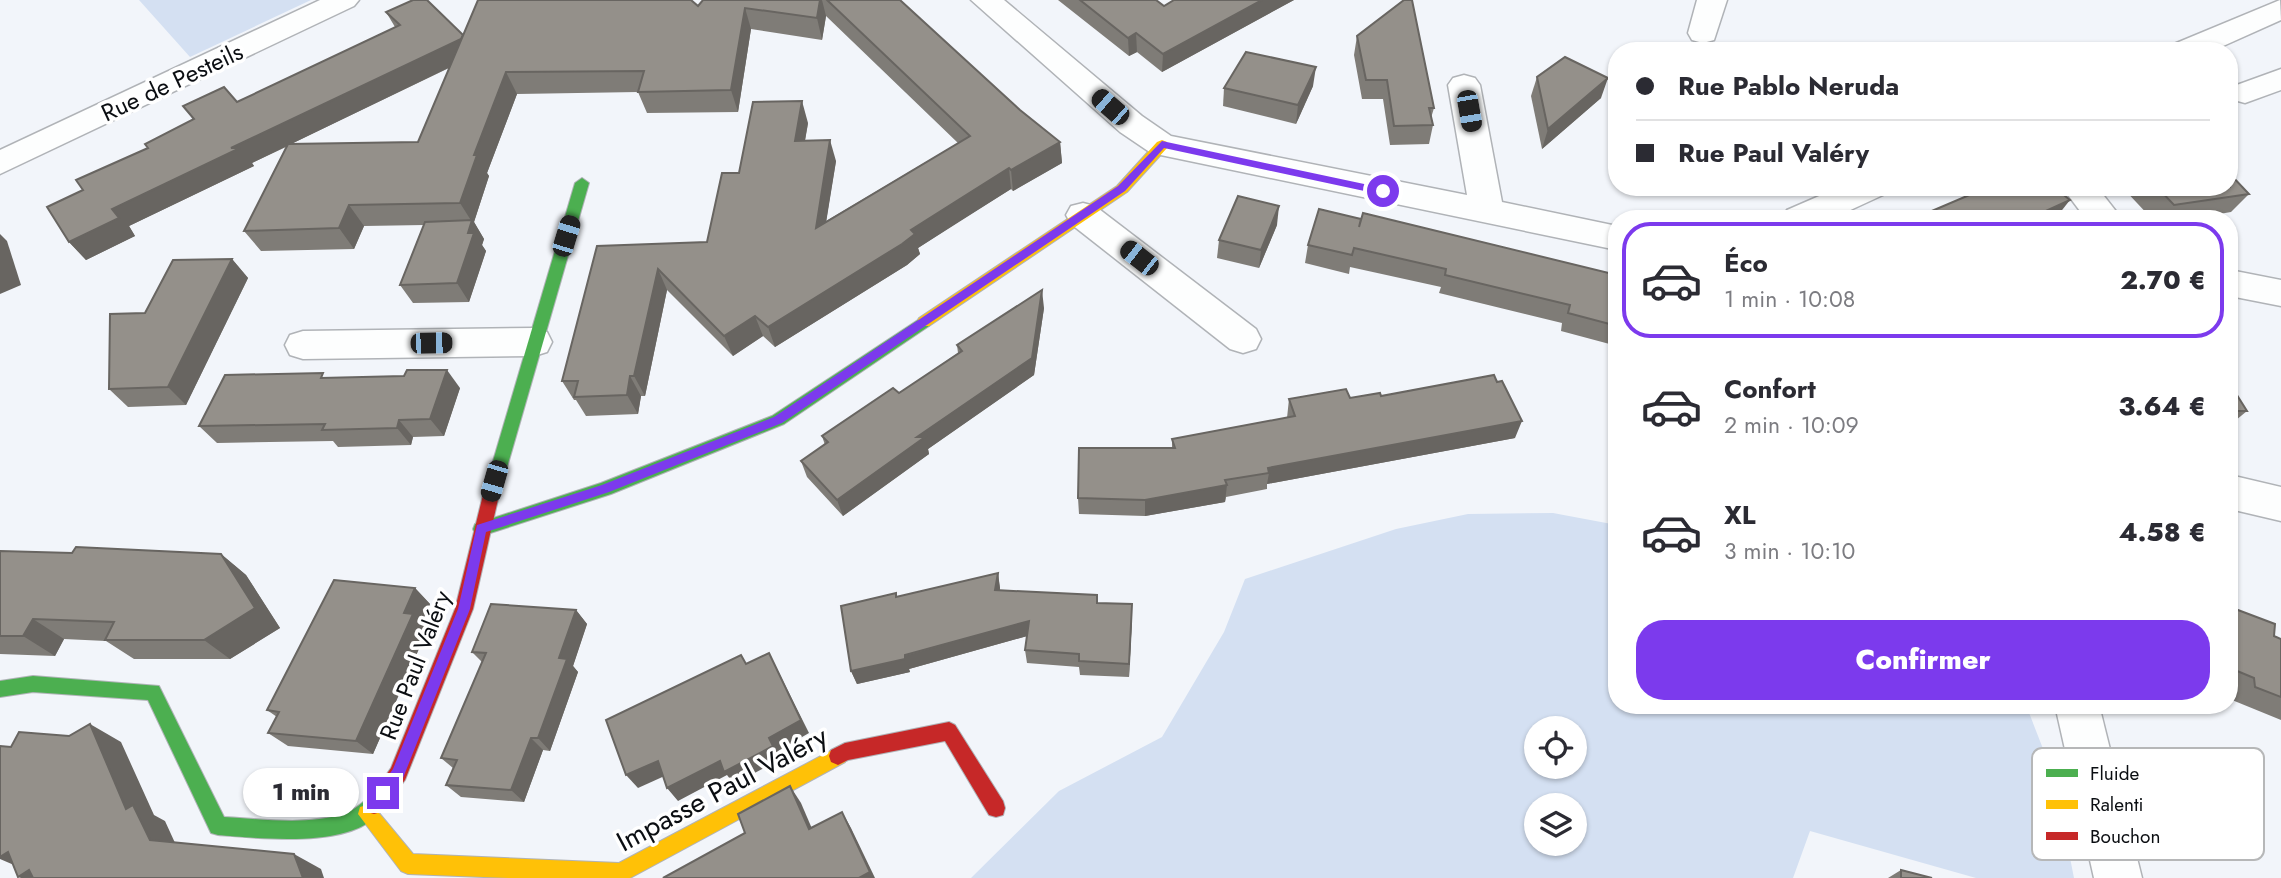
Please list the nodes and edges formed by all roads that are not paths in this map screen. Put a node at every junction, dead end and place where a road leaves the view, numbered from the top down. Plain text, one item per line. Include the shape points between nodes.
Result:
1 (344, 0) edge
2 (986, 0) edge
3 (1712, 0) edge
4 (2281, 9) edge
5 (1703, 33) dead end
6 (2206, 42) edge
7 (2281, 79) edge
8 (1464, 85) dead end
9 (2245, 93) dead end
10 (1162, 145) junction
11 (0, 163) edge
12 (582, 183) dead end
13 (1851, 196) edge
14 (2086, 196) edge
15 (1819, 210) edge
16 (2097, 210) edge
17 (1487, 212) junction
18 (1083, 215) junction
19 (1608, 236) edge
20 (2238, 285) edge
21 (2281, 293) edge
22 (1243, 339) dead end
23 (534, 342) junction
24 (303, 345) dead end
25 (2238, 494) edge
26 (2281, 504) edge
27 (481, 529) junction
28 (0, 689) edge
29 (2079, 714) edge
30 (2087, 748) edge
31 (996, 808) dead end
32 (367, 814) junction
33 (2114, 860) edge
34 (2118, 878) edge

1 - 11 street, Rue de Pesteils
2 - 10 street via 1131,124
3 - 5 street
4 - 6 street
7 - 9 street
8 - 17 street
10 - 17 street
10 - 18 street via 1122,188
12 - 23 street, Rue Paul Valéry
13 - 15 street
14 - 16 street
17 - 19 street
18 - 22 street
18 - 27 street via 778,420 605,489
20 - 21 street
23 - 24 street
23 - 27 street, Rue Paul Valéry
25 - 26 street
27 - 32 street, Rue Paul Valéry via 464,609 449,647 398,774
28 - 32 street via 33,684 153,692 218,826 320,830
29 - 30 street
31 - 32 street, Impasse Paul Valéry via 949,731 845,752 620,873 408,864
33 - 34 street

